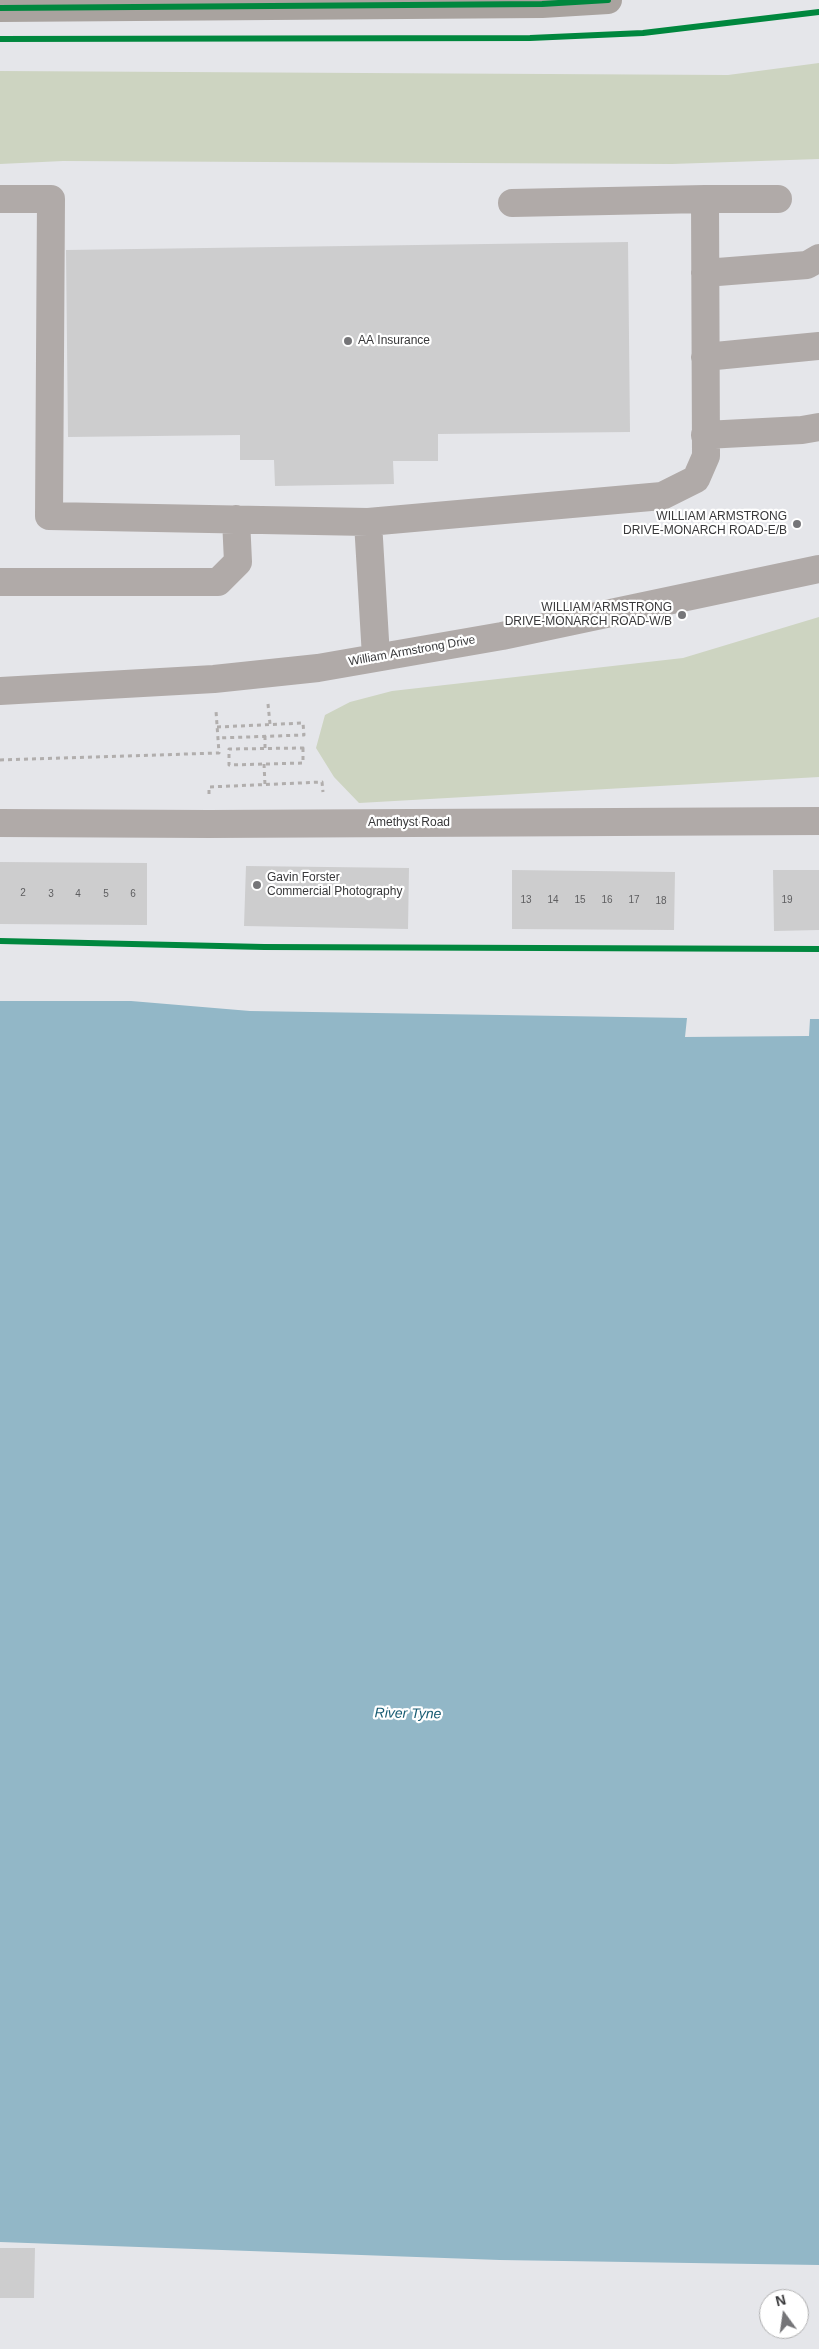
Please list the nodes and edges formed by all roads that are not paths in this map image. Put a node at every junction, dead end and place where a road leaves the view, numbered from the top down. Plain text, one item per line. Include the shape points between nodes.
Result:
1 (608, 0) edge
2 (0, 8) edge
3 (0, 199) edge
4 (778, 199) dead end
5 (705, 200) junction
6 (512, 203) dead end
7 (819, 258) edge
8 (705, 273) junction
9 (819, 346) edge
10 (706, 357) junction
11 (819, 427) edge
12 (706, 435) junction
13 (236, 519) junction
14 (368, 522) junction
15 (819, 569) edge
16 (0, 582) edge
17 (376, 657) junction
18 (0, 691) edge
19 (819, 821) edge
20 (0, 823) edge

1 - 2 main road via 542,4
3 - 13 street via 51,199 49,516
4 - 5 street
5 - 6 street
5 - 8 street
7 - 8 street via 807,265
8 - 10 street
9 - 10 street
10 - 12 street
11 - 12 street
12 - 14 street via 706,456 696,479 662,496
13 - 14 street
13 - 16 street via 238,562 218,582
14 - 17 street
15 - 17 street, William Armstrong Drive via 502,636
17 - 18 street, William Armstrong Drive via 318,668 214,679
19 - 20 street, Amethyst Road

